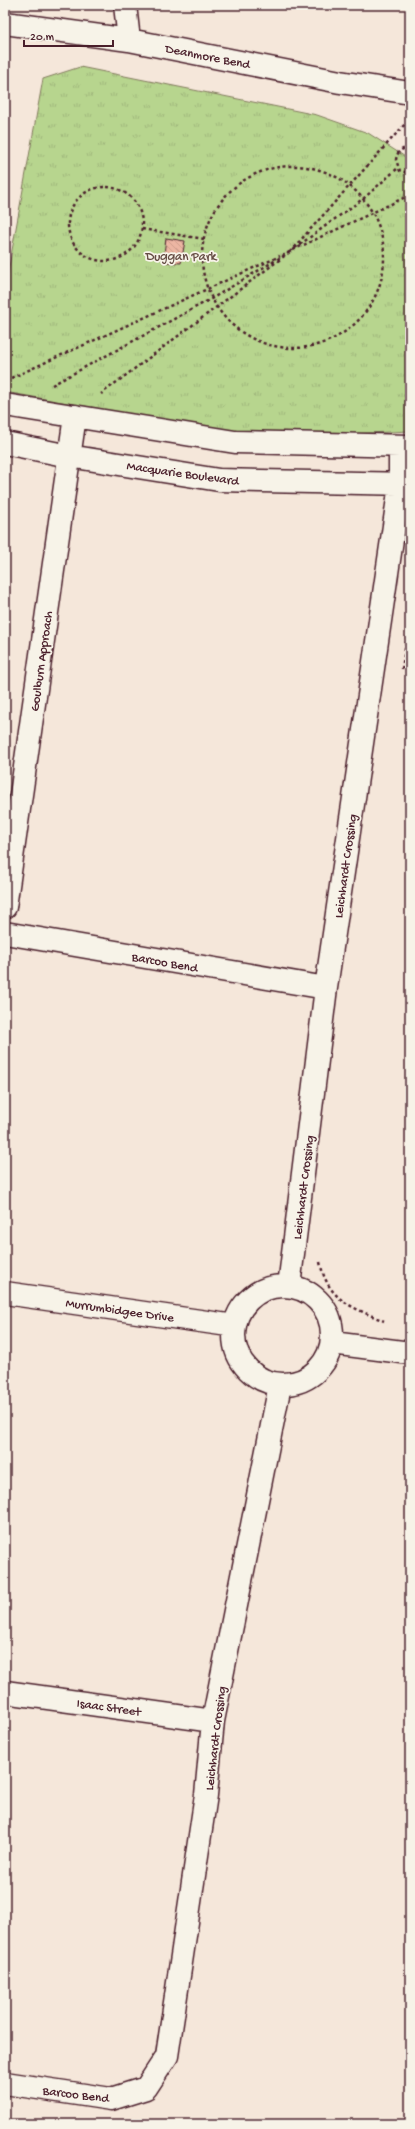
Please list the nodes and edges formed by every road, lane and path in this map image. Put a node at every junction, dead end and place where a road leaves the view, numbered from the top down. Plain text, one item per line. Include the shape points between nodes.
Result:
1 (125, 5) edge
2 (5, 23) edge
3 (129, 40) junction
4 (410, 93) edge
5 (405, 124) dead end
6 (410, 148) edge
7 (398, 168) junction
8 (410, 173) edge
9 (350, 185) junction
10 (410, 195) edge
11 (364, 198) junction
12 (374, 212) junction
13 (142, 229) junction
14 (204, 239) junction
15 (291, 251) junction
16 (207, 290) junction
17 (211, 299) junction
18 (216, 308) junction
19 (6, 381) edge
20 (46, 388) dead end
21 (96, 398) dead end
22 (5, 405) edge
23 (75, 416) junction
24 (5, 443) edge
25 (405, 446) edge
26 (69, 456) junction
27 (405, 485) edge
28 (410, 617) edge
29 (402, 672) dead end
30 (5, 907) edge
31 (5, 933) edge
32 (326, 988) junction
33 (319, 1257) dead end
34 (289, 1286) junction
35 (5, 1293) edge
36 (386, 1322) dead end
37 (235, 1326) junction
38 (332, 1343) junction
39 (410, 1353) edge
40 (280, 1385) junction
41 (5, 1692) edge
42 (213, 1721) junction
43 (5, 2083) edge
44 (146, 2088) joint

1 - 3 street
2 - 3 street, Deanmore Bend
3 - 4 street, Deanmore Bend via 340,82
5 - 9 path
6 - 7 path via 402,149 396,156
7 - 8 path via 404,173
7 - 11 path
9 - 11 path
9 - 14 path via 324,170 296,164 266,169 240,182 218,203
9 - 15 path
10 - 12 path
11 - 12 path
11 - 15 path
12 - 15 path
12 - 18 path via 384,242 384,273 379,288 373,303 353,327 327,343 296,349 265,345 237,330
13 - 13 path via 142,217 137,204 129,195 118,189 92,189 73,205 69,217 69,228 75,245 88,257 99,261 111,261 122,257 135,245
13 - 14 path
14 - 16 path via 201,260
15 - 16 path
15 - 17 path
15 - 18 path
16 - 17 path
16 - 19 path
17 - 18 path
17 - 20 path
18 - 21 path
22 - 23 street
23 - 25 street via 235,442
23 - 26 street, Goulburn Approach
24 - 26 street, Macquarie Boulevard
25 - 27 street, Leichhardt Crossing
26 - 27 street, Macquarie Boulevard via 219,480
26 - 30 street, Goulburn Approach
27 - 32 street, Leichhardt Crossing
28 - 29 path
31 - 32 street, Barcoo Bend
32 - 34 street, Leichhardt Crossing
33 - 36 path via 323,1278 342,1302
34 - 37 street via 274,1286 248,1300
34 - 38 street via 304,1290 318,1299 327,1312 332,1326
35 - 37 street, Murrumbidgee Drive
37 - 40 street via 234,1342 239,1358 249,1372 263,1381
38 - 39 street
38 - 40 street via 328,1357 308,1378 294,1384
40 - 42 street, Leichhardt Crossing
41 - 42 street, Isaac Street
42 - 44 street, Leichhardt Crossing via 206,1795 167,2056
43 - 44 street, Barcoo Bend via 111,2098

